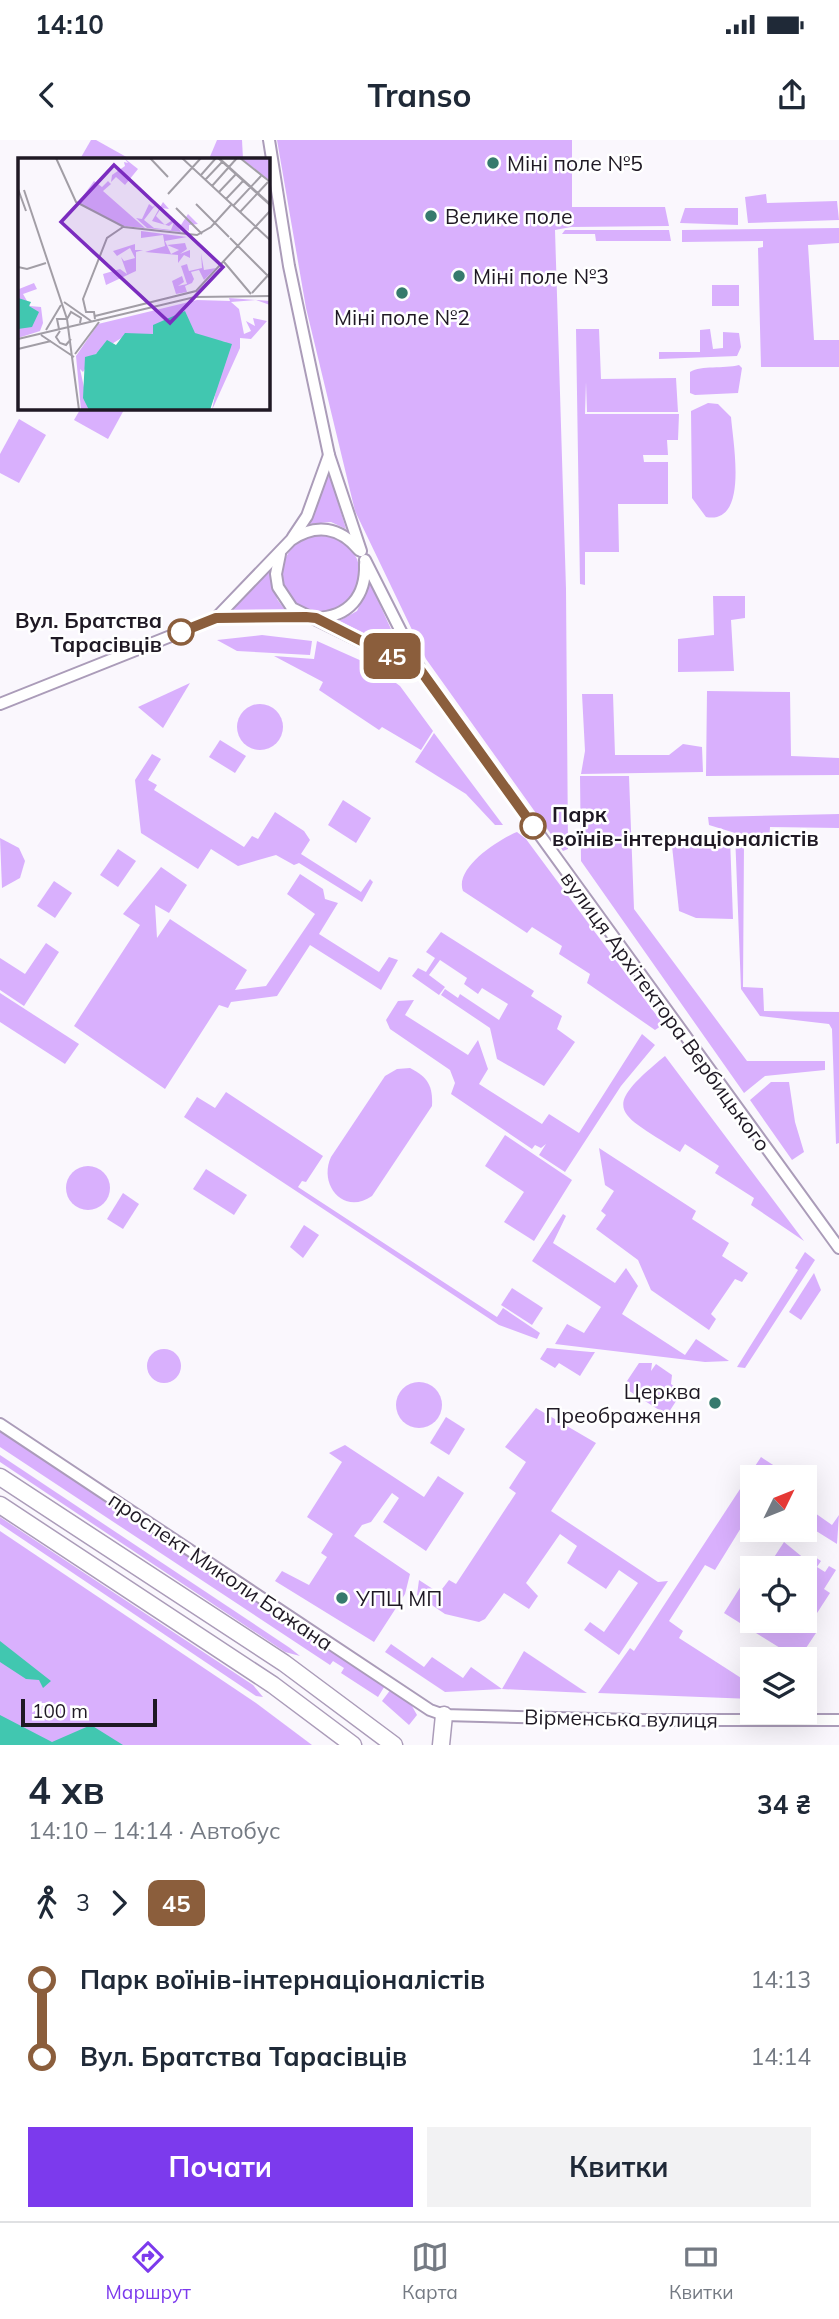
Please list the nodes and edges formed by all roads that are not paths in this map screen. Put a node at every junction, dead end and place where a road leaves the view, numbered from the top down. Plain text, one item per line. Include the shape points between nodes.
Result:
1 (269, 140) edge
2 (329, 455) junction
3 (291, 540) junction
4 (282, 549) junction
5 (363, 556) junction
6 (311, 617) junction
7 (216, 618) junction
8 (421, 671) junction
9 (0, 704) edge
10 (839, 1248) edge
11 (0, 1424) edge
12 (0, 1477) edge
13 (0, 1505) edge
14 (444, 1715) junction
15 (839, 1720) edge
16 (354, 1745) edge
17 (394, 1745) edge
18 (441, 1745) edge

1 - 2 street, вулиця Архітектора Вербицького via 289,266
2 - 3 street via 307,516
2 - 5 street, вулиця Архітектора Вербицького
3 - 4 street
3 - 5 street via 301,533 325,529 347,537
4 - 6 street, вулиця Архітектора Вербицького via 278,587 292,608
4 - 7 street
5 - 6 street via 366,579 357,600 339,615
5 - 8 street, вулиця Архітектора Вербицького
6 - 7 street
6 - 8 street, вулиця Архітектора Вербицького
7 - 9 street
8 - 10 street, вулиця Архітектора Вербицького
11 - 14 street, проспект Миколи Бажана
12 - 17 highway, проспект Миколи Бажана via 284,1663
13 - 16 highway via 273,1685
14 - 15 street, Вірменська вулиця
14 - 18 highway

